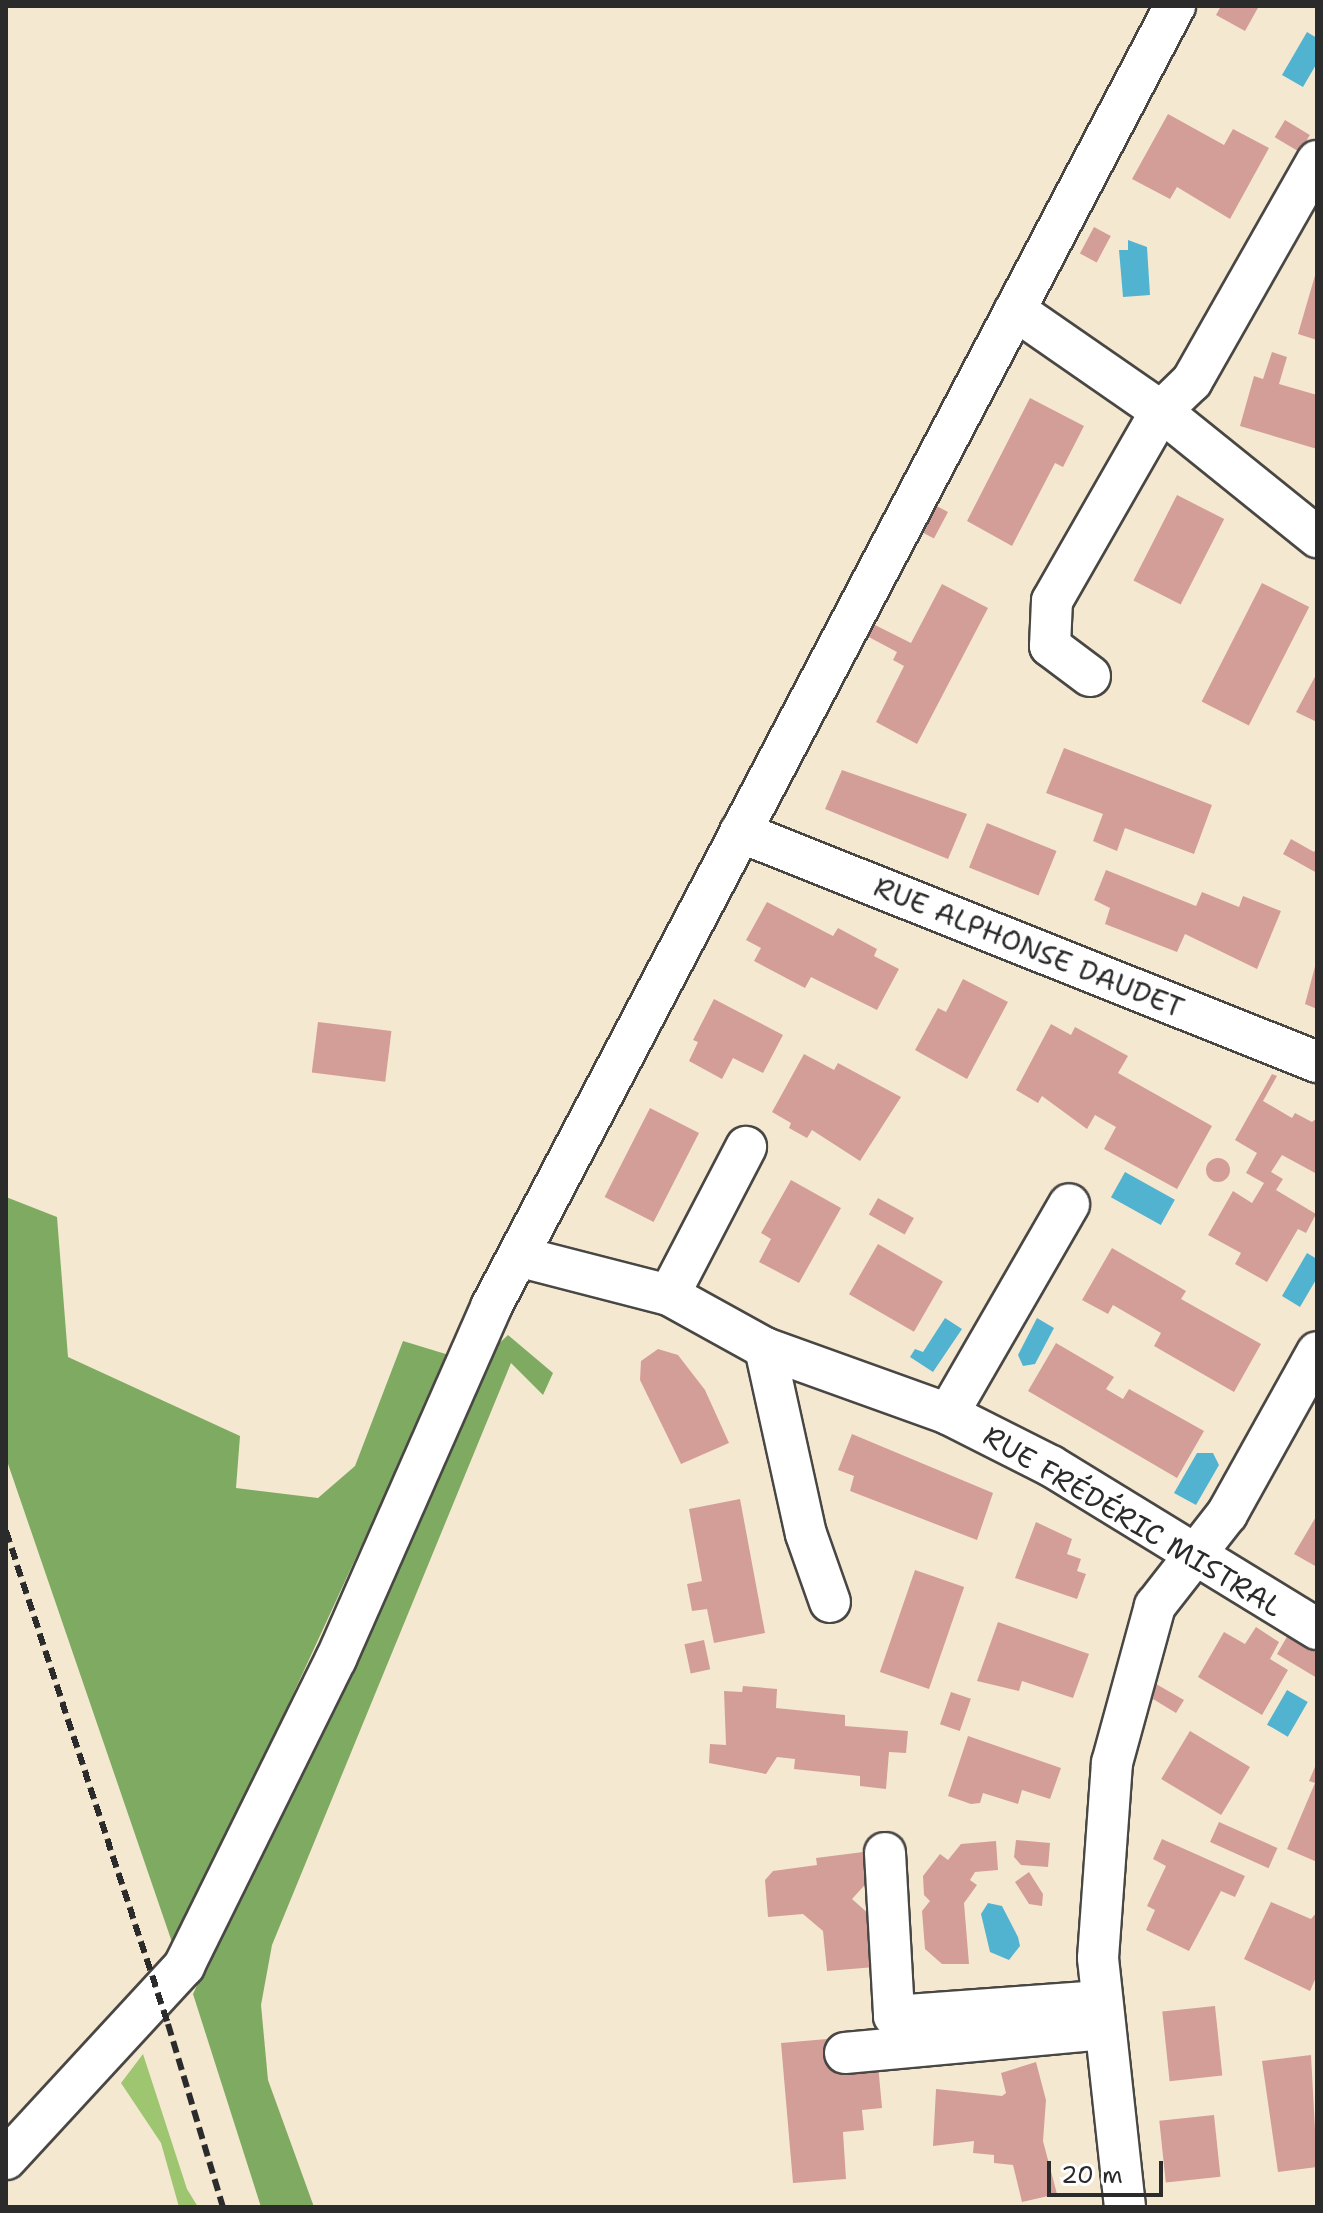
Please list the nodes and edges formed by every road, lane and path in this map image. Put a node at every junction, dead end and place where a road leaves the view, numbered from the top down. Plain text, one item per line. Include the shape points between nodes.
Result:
1 (1175, 6) edge
2 (1317, 161) edge
3 (1015, 310) junction
4 (1161, 411) junction
5 (1317, 537) edge
6 (1090, 676) dead end
7 (740, 832) junction
8 (1317, 1062) edge
9 (746, 1147) dead end
10 (1069, 1204) dead end
11 (521, 1257) junction
12 (669, 1295) junction
13 (765, 1348) junction
14 (1317, 1352) edge
15 (948, 1414) junction
16 (1190, 1555) junction
17 (830, 1602) dead end
18 (1317, 1629) edge
19 (885, 1853) dead end
20 (1102, 2015) junction
21 (845, 2053) dead end
22 (6, 2159) edge
23 (1125, 2207) edge

1 - 3 street
2 - 4 street via 1192,381
3 - 4 street
3 - 7 street
4 - 5 street
4 - 6 street via 1052,601 1050,646
7 - 8 street, RUE ALPHONSE DAUDET
7 - 11 street
9 - 12 street
10 - 15 street
11 - 12 street, RUE FRÉDÉRIC MISTRAL
11 - 22 street via 470,1351 336,1659 184,1966
12 - 13 street, RUE FRÉDÉRIC MISTRAL
13 - 15 street, RUE FRÉDÉRIC MISTRAL
13 - 17 street via 806,1534
14 - 16 street via 1227,1514
15 - 16 street, RUE FRÉDÉRIC MISTRAL via 1051,1466
16 - 18 street, RUE FRÉDÉRIC MISTRAL
16 - 20 street via 1155,1606 1112,1763 1098,1958
19 - 20 street via 894,2016
20 - 21 street
20 - 23 street

